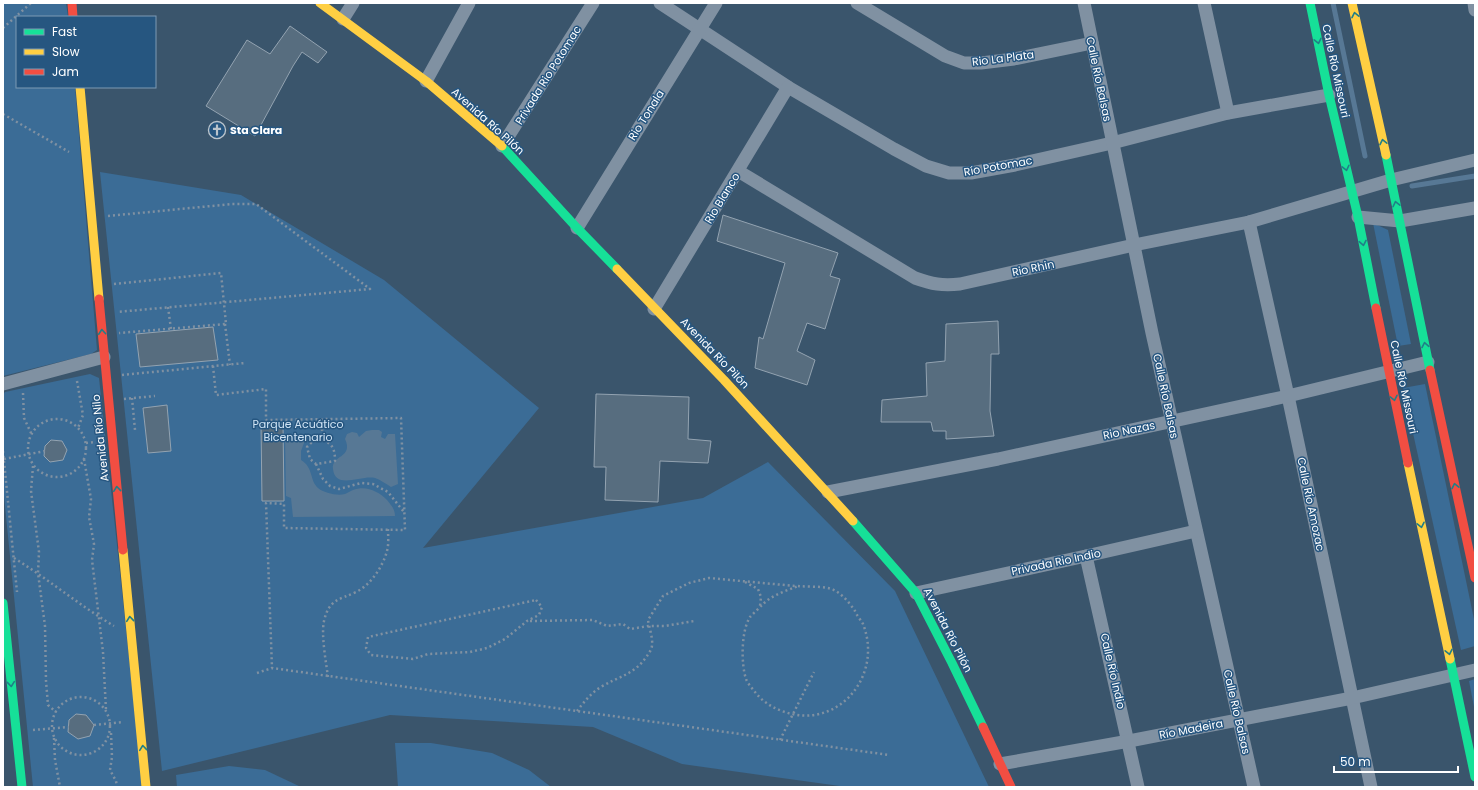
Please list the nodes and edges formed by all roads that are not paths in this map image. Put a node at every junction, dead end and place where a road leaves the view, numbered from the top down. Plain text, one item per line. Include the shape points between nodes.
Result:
1 (72, 3) edge
2 (320, 3) edge
3 (353, 3) edge
4 (469, 3) edge
5 (593, 3) edge
6 (660, 3) edge
7 (716, 3) edge
8 (857, 3) edge
9 (1084, 3) edge
10 (1204, 3) edge
11 (1310, 3) edge
12 (1352, 3) edge
13 (1474, 3) edge
14 (1475, 10) edge
15 (73, 16) edge
16 (343, 19) junction
17 (700, 28) junction
18 (1092, 43) junction
19 (426, 81) junction
20 (788, 87) junction
21 (80, 88) edge
22 (1329, 95) junction
23 (1228, 114) junction
24 (1112, 143) junction
25 (502, 146) junction
26 (1475, 160) edge
27 (738, 172) junction
28 (1391, 180) junction
29 (1351, 192) junction
30 (1475, 208) edge
31 (1358, 216) junction
32 (1400, 221) junction
33 (1249, 222) junction
34 (577, 228) junction
35 (1134, 245) junction
36 (654, 309) junction
37 (104, 358) junction
38 (1428, 362) junction
39 (1388, 371) junction
40 (3, 384) edge
41 (1288, 396) junction
42 (1172, 421) junction
43 (828, 492) junction
44 (1196, 531) junction
45 (1086, 556) junction
46 (1475, 578) edge
47 (916, 593) junction
48 (3, 603) edge
49 (1475, 670) edge
50 (1454, 675) junction
51 (1352, 698) junction
52 (1240, 720) junction
53 (1128, 741) junction
54 (1000, 764) junction
55 (1475, 777) edge
56 (22, 787) edge
57 (146, 787) edge
58 (1011, 787) edge
59 (1138, 787) edge
60 (1254, 787) edge
61 (1371, 787) edge

1 - 15 street
2 - 16 street, Avenida Río Pilón
3 - 16 street
4 - 19 street
5 - 25 street, Privada Rio Potomac
6 - 17 street, Río Potomac
7 - 17 street, Rio Tonala
8 - 18 street, Rio La Plata via 945,56 964,63 1014,58
9 - 18 street, Calle Río Balsas
10 - 23 street
11 -> 22 street, Calle Río Missouri
28 -> 12 street
13 - 14 street
16 - 19 street, Avenida Río Pilón
17 - 20 street, Río Potomac
17 - 34 street, Rio Tonala
18 - 24 street, Calle Río Balsas
19 - 25 street, Avenida Río Pilón
20 - 24 street, Río Potomac via 894,150 926,166 949,173 971,173
20 - 27 street, Rio Blanco
37 -> 21 street, Avenida Río Nilo
22 - 23 street, Río Potomac
22 -> 29 street, Calle Río Missouri
23 - 24 street, Río Potomac
24 - 35 street, Calle Río Balsas
25 - 34 street, Avenida Río Pilón
26 - 28 street, Rio Rhin
27 - 35 street, Rio Rhin via 915,278 930,284 960,284
27 - 36 street, Rio Blanco
28 - 29 street, Rio Rhin
32 -> 28 street
29 - 31 street, Calle Río Missouri
29 - 33 street, Rio Rhin
30 - 32 street
31 - 32 street
31 -> 39 street, Calle Río Missouri
38 -> 32 street
33 - 35 street, Rio Rhin
33 - 41 street, Calle Río Amozac
34 - 36 street, Avenida Río Pilón
35 - 42 street, Calle Río Balsas
36 - 43 street, Avenida Río Pilón
37 - 40 street
57 -> 37 street, Avenida Río Nilo
38 - 39 street, Rio Nazas
46 -> 38 street
39 - 41 street, Rio Nazas
39 -> 50 street, Calle Río Missouri
41 - 42 street, Rio Nazas
41 - 51 street, Calle Río Amozac
42 - 43 street, Rio Nazas via 998,459
42 - 44 street, Calle Río Balsas
43 - 47 street, Avenida Río Pilón
44 - 45 street, Privada Rio Indio
44 - 52 street, Calle Río Balsas
45 - 47 street, Privada Rio Indio
45 - 53 street, Calle Río Indio
47 - 54 street, Avenida Río Pilón
48 -> 56 street
49 - 50 street, Río Madeira
50 - 51 street, Río Madeira
50 - 55 street, Calle Río Missouri
51 - 52 street, Río Madeira
51 - 61 street, Calle Río Amozac
52 - 53 street, Río Madeira
52 - 60 street, Calle Río Balsas
53 - 54 street, Río Madeira
53 - 59 street, Calle Río Indio
54 - 58 street, Avenida Río Pilón

